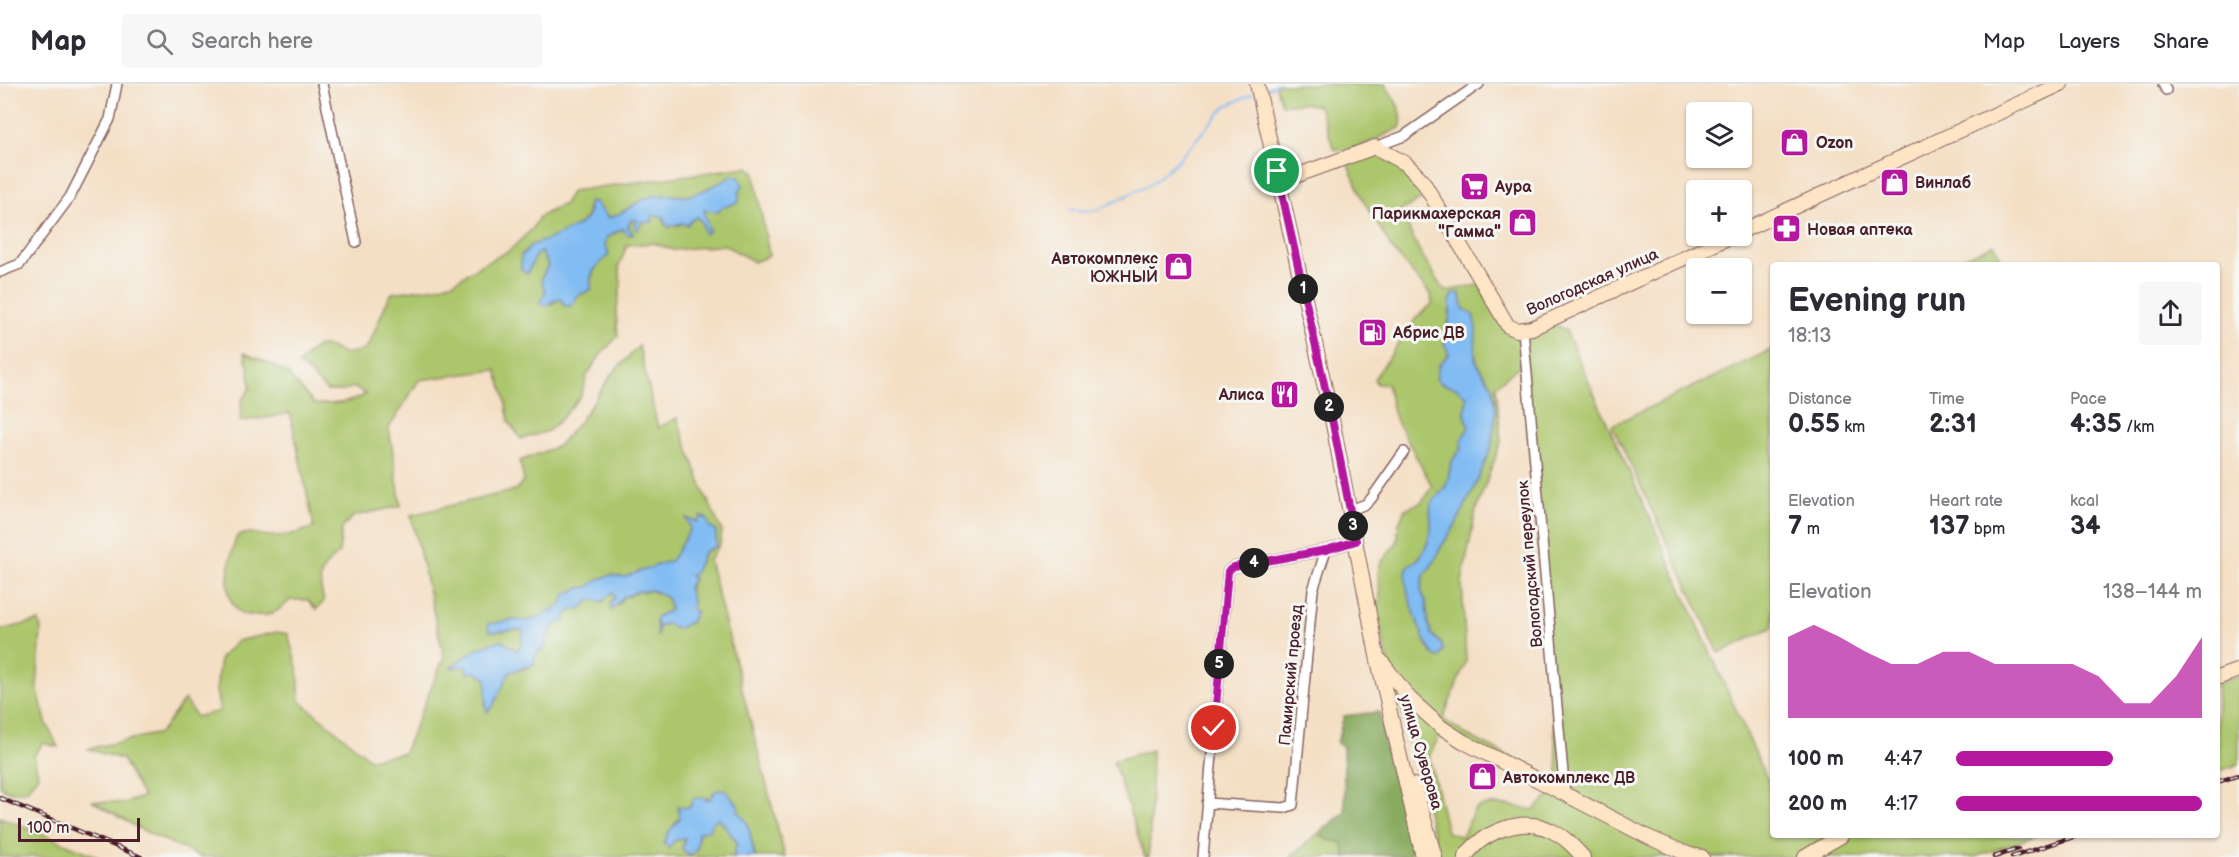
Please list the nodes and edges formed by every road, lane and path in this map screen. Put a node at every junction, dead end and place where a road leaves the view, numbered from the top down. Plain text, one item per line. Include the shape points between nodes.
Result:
1 (117, 84) edge
2 (322, 84) edge
3 (1257, 84) edge
4 (1479, 84) edge
5 (2061, 84) edge
6 (1375, 147) junction
7 (1280, 182) junction
8 (1752, 226) edge
9 (356, 242) dead end
10 (1710, 246) edge
11 (0, 272) edge
12 (1523, 330) junction
13 (1404, 452) dead end
14 (1350, 510) junction
15 (1356, 541) junction
16 (1326, 550) junction
17 (1377, 656) junction
18 (2239, 670) edge
19 (2220, 677) edge
20 (1565, 795) junction
21 (1207, 803) junction
22 (1838, 838) edge
23 (1203, 857) edge
24 (1423, 857) edge
25 (1435, 857) edge
26 (1465, 857) edge
27 (1583, 857) edge
28 (1702, 857) edge
29 (1805, 857) edge

1 - 11 street via 110,119 70,196 20,264
2 - 9 street
3 - 7 street, улица Суворова
4 - 6 street via 1404,136
5 - 8 street
6 - 7 street
6 - 12 street, Вологодская улица via 1405,163 1422,180 1508,326
7 - 14 street, улица Суворова
10 - 12 street, Вологодская улица
12 - 20 street, Вологодский переулок
13 - 14 street via 1371,499
14 - 15 street, улица Суворова
15 - 16 street
15 - 17 street, улица Суворова
16 - 21 street via 1228,571
16 - 21 street, Памирский проезд via 1313,591 1293,805 1284,808
17 - 20 street via 1410,699 1441,727
17 - 24 street, улица Суворова
17 - 25 street, улица Суворова
18 - 19 street
20 - 28 street via 1650,838
21 - 23 street
22 - 29 street
26 - 27 street via 1488,836 1508,827 1530,825 1568,840

